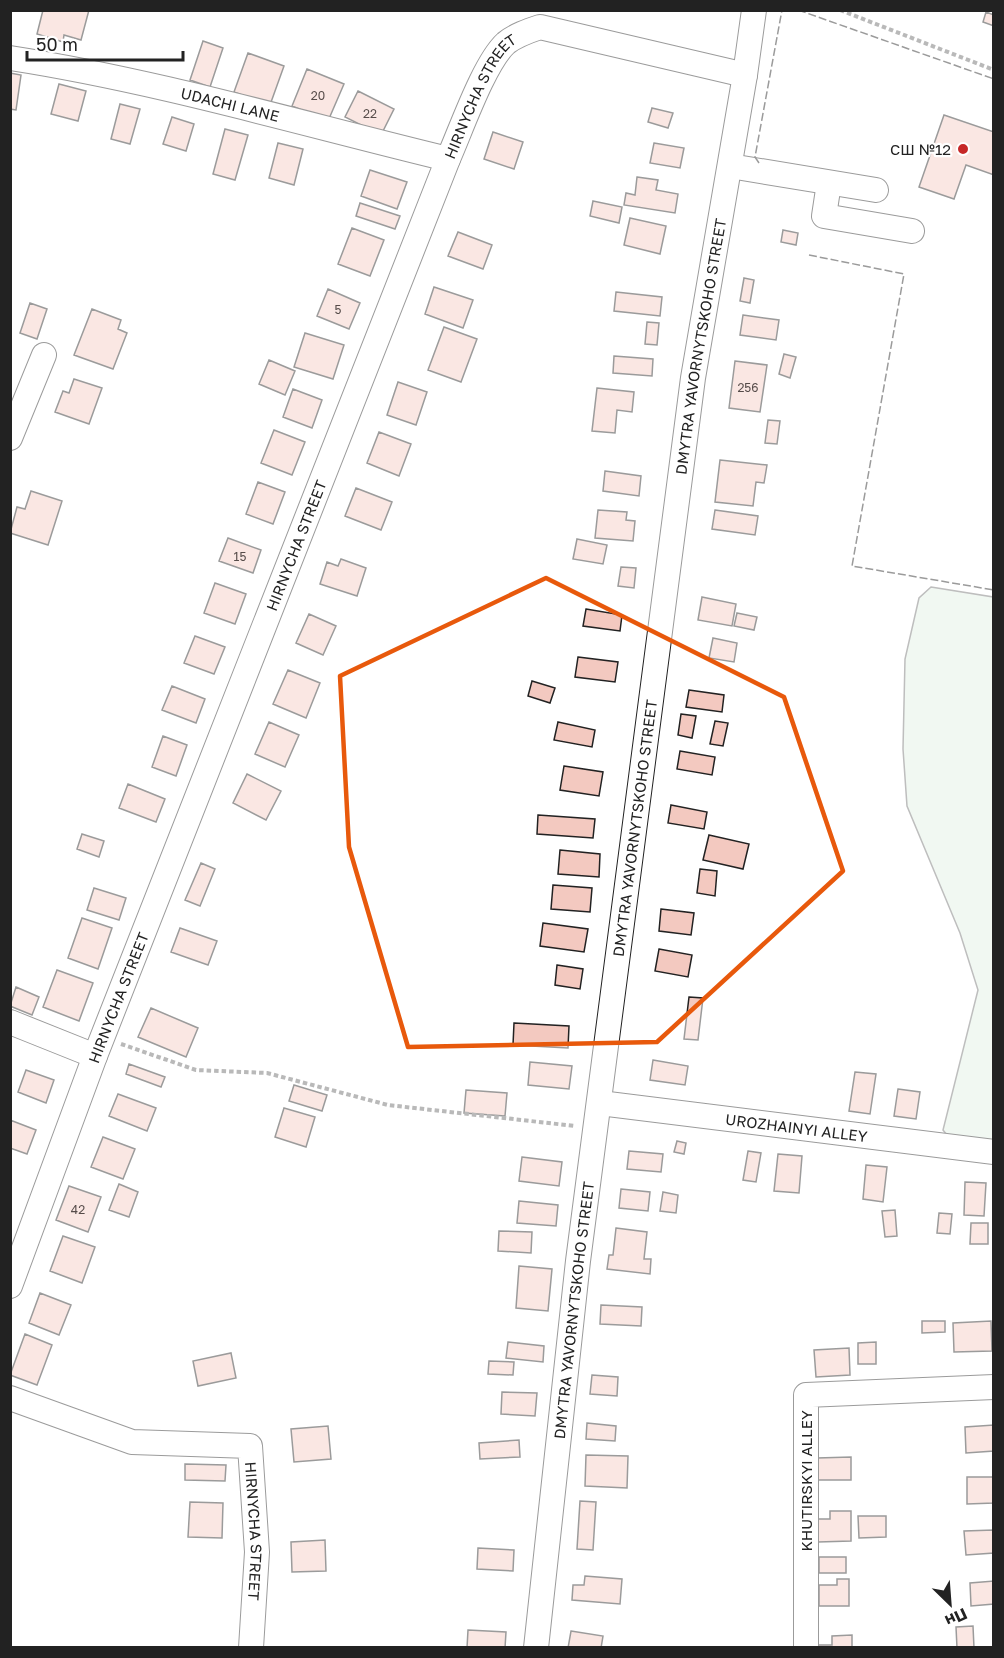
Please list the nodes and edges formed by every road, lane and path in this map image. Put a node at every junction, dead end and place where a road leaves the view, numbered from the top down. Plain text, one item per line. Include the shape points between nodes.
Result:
1 (754, 10) edge
2 (840, 10) edge
3 (10, 58) edge
4 (993, 70) edge
5 (746, 75) junction
6 (448, 159) junction
7 (730, 166) junction
8 (829, 183) junction
9 (876, 190) dead end
10 (912, 231) dead end
11 (44, 355) dead end
12 (10, 438) edge
13 (10, 1022) edge
14 (98, 1047) junction
15 (600, 1103) junction
16 (596, 1127) junction
17 (993, 1152) edge
18 (10, 1286) edge
19 (993, 1387) edge
20 (10, 1398) edge
21 (251, 1647) edge
22 (536, 1647) edge
23 (806, 1647) edge

1 - 5 street, DMYTRA YAVORNYTSKOHO STREET
2 - 4 path
3 - 6 street, UDACHI LANE via 51,64
5 - 6 street, HIRNYCHA STREET via 540,27 506,44 492,63
5 - 7 street, DMYTRA YAVORNYTSKOHO STREET
6 - 14 street, HIRNYCHA STREET
7 - 8 street
7 - 15 street, DMYTRA YAVORNYTSKOHO STREET via 691,390
8 - 9 street
8 - 10 street via 824,216
11 - 12 street
13 - 14 street
14 - 16 path via 196,1070 267,1073 431,1111
14 - 18 street, HIRNYCHA STREET
15 - 16 street, DMYTRA YAVORNYTSKOHO STREET
15 - 17 street, UROZHAINYI ALLEY
16 - 22 street, DMYTRA YAVORNYTSKOHO STREET
19 - 23 street, KHUTIRSKYI ALLEY via 806,1395
20 - 21 street, HIRNYCHA STREET via 132,1442 250,1446 257,1552

